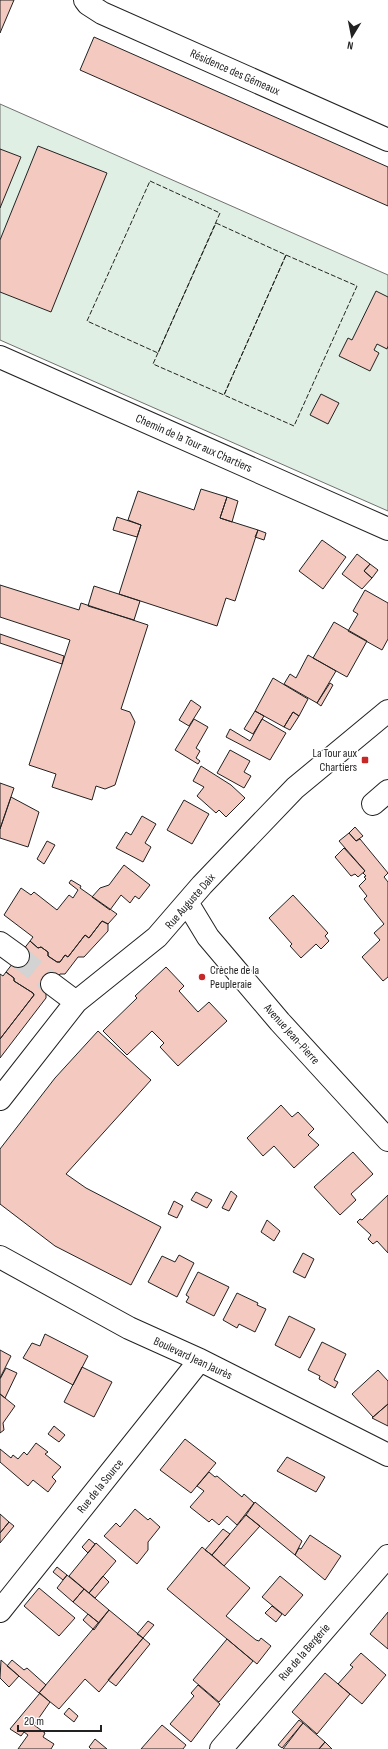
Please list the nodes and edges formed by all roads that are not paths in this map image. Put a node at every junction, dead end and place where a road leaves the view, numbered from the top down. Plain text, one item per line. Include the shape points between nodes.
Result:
1 (85, 0) edge
2 (388, 140) edge
3 (0, 357) edge
4 (388, 529) edge
5 (388, 710) edge
6 (188, 904) junction
7 (0, 943) edge
8 (18, 956) tunnel mouth
9 (52, 984) tunnel mouth
10 (76, 1002) junction
11 (0, 1099) edge
12 (388, 1140) edge
13 (0, 1257) edge
14 (200, 1360) junction
15 (388, 1455) edge
16 (388, 1556) edge
17 (0, 1611) edge
18 (221, 1749) edge

1 - 2 street, Résidence des Gémeaux via 102,13
3 - 4 street, Chemin de la Tour aux Chartiers
5 - 6 street, Rue Auguste Daix via 296,788 202,885
6 - 10 street, Rue Auguste Daix via 157,937
6 - 12 street, Avenue Jean-Pierre via 218,950
7 - 8 street
9 - 10 street
10 - 11 street, Rue Auguste Daix
13 - 14 street, Boulevard Jean Jaurès via 129,1328
14 - 15 street, Boulevard Jean Jaurès
14 - 17 street, Rue de la Source
16 - 18 street, Rue de la Bergerie

